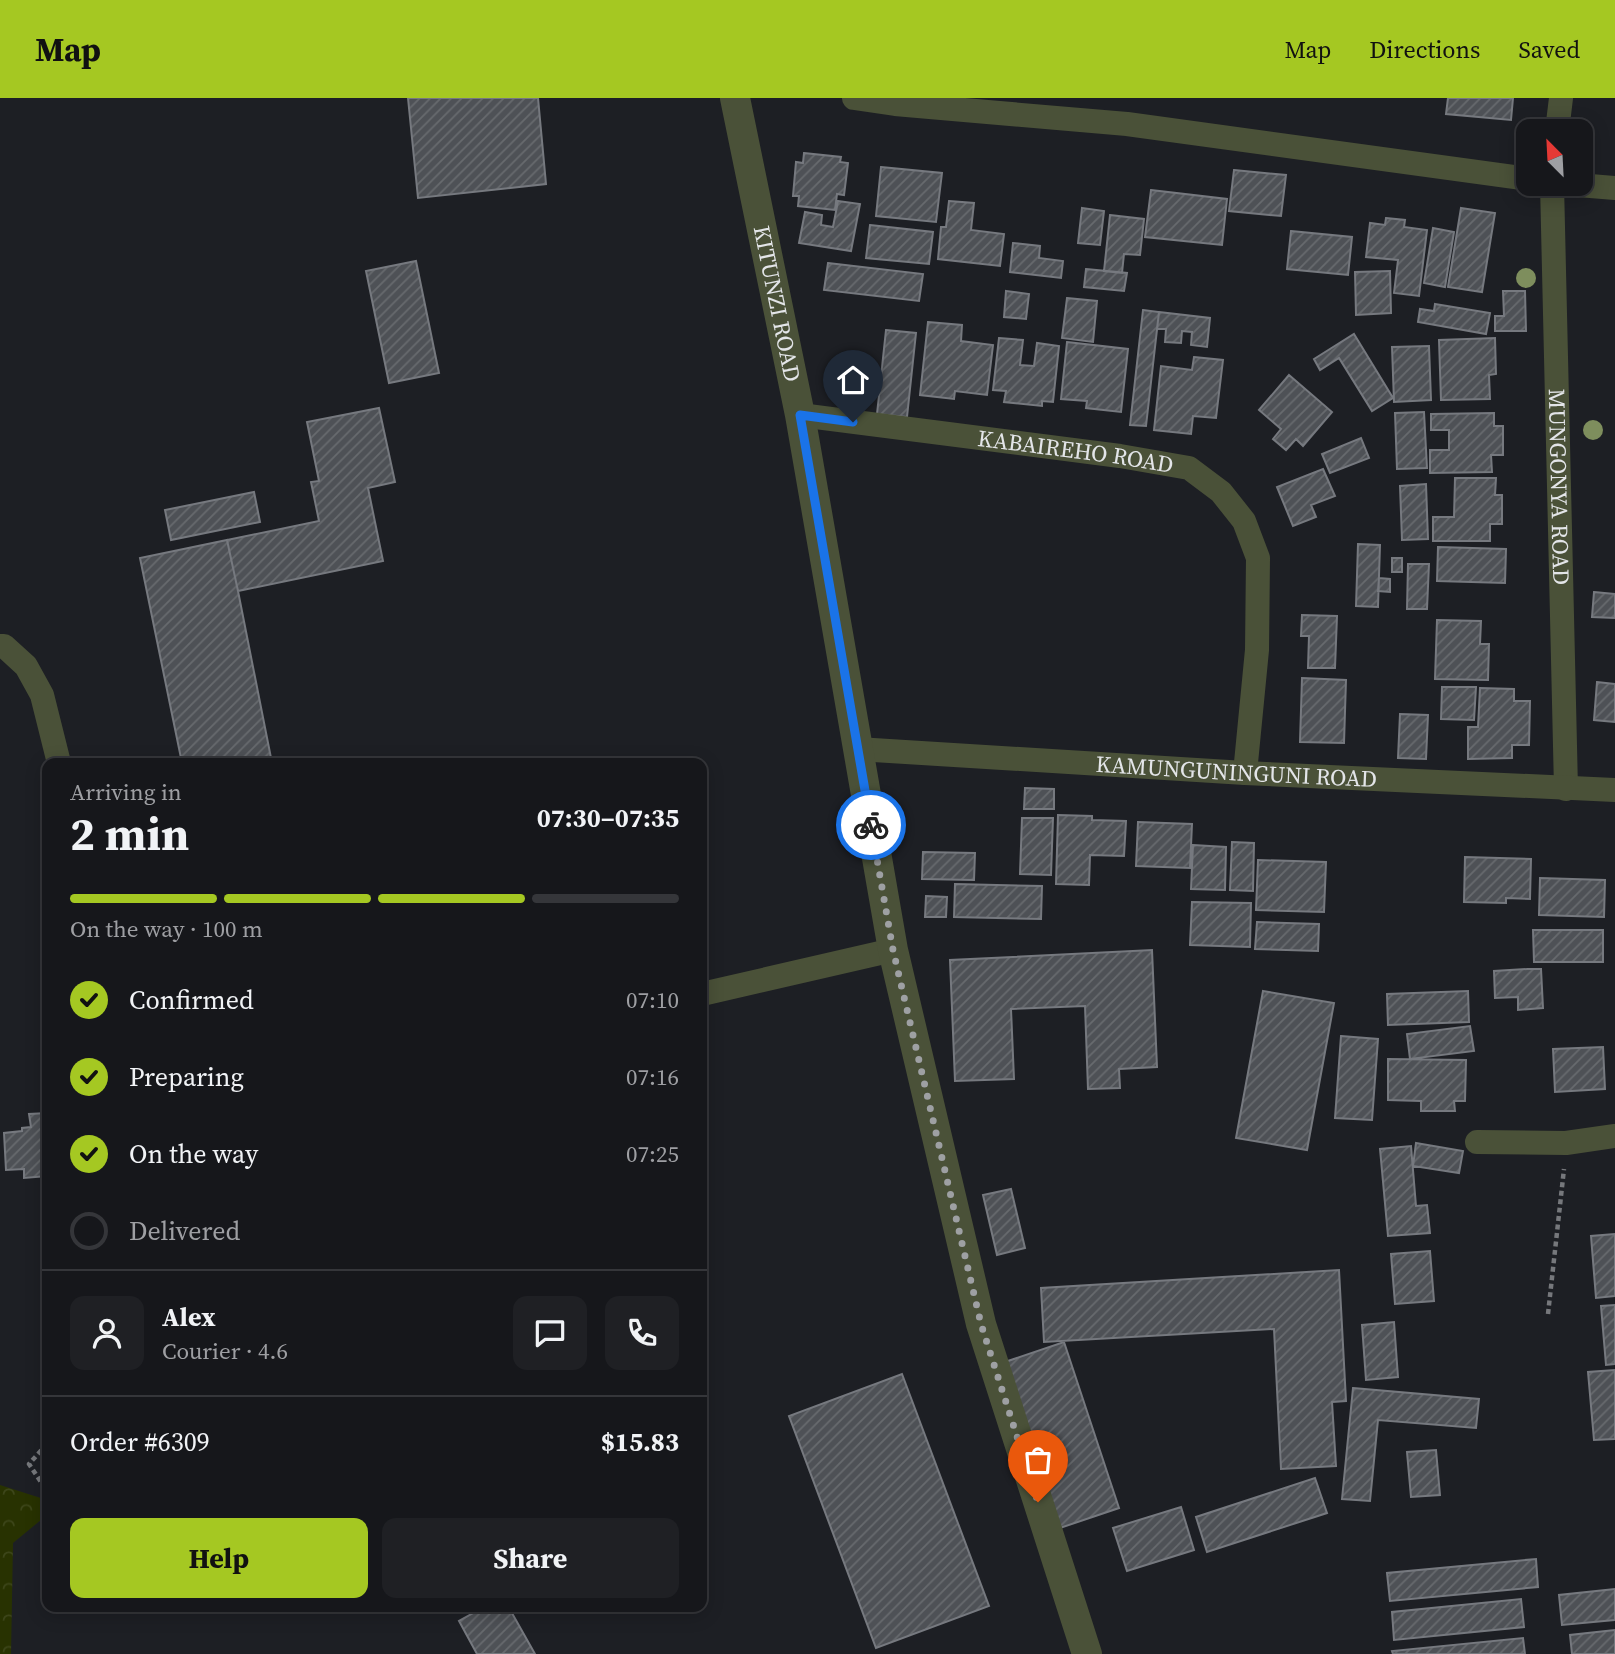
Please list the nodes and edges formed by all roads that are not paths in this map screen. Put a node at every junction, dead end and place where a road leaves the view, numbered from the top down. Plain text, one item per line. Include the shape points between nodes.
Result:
1 (735, 98) edge
2 (854, 98) edge
3 (1561, 98) edge
4 (1559, 119) edge
5 (1516, 177) edge
6 (1593, 186) edge
7 (1615, 188) edge
8 (1552, 196) edge
9 (800, 415) junction
10 (0, 646) edge
11 (857, 748) junction
12 (58, 758) edge
13 (1245, 773) junction
14 (1566, 789) junction
15 (1615, 790) edge
16 (893, 950) junction
17 (707, 992) edge
18 (1615, 1136) edge
19 (1477, 1142) dead end
20 (1087, 1654) edge

1 - 9 street, KITUNZI ROAD
2 - 5 street via 1127,124
3 - 4 street
6 - 7 street
8 - 14 street, MUNGONYA ROAD
9 - 11 street, KITUNZI ROAD
9 - 13 street, KABAIREHO ROAD via 1189,468 1221,492 1244,521 1258,558 1256,650
10 - 12 street via 26,666 42,695
11 - 13 street, KAMUNGUNINGUNI ROAD
11 - 16 street, KITUNZI ROAD
13 - 14 street, KAMUNGUNINGUNI ROAD
14 - 15 street, KAMUNGUNINGUNI ROAD
16 - 17 street
16 - 20 street, KITUNZI ROAD via 981,1324
18 - 19 street via 1566,1143

